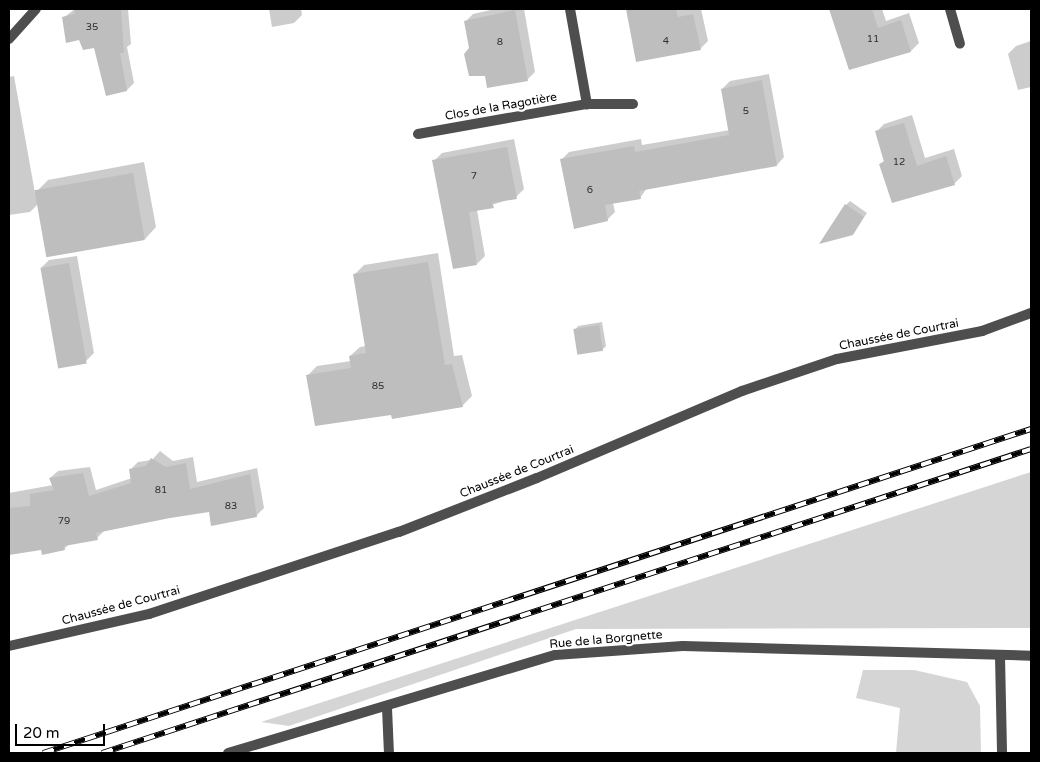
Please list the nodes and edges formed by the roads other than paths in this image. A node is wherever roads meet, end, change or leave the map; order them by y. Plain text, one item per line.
1 (36, 9) edge
2 (570, 9) edge
3 (950, 9) edge
4 (9, 39) edge
5 (960, 44) dead end
6 (587, 104) junction
7 (633, 104) dead end
8 (418, 134) dead end
9 (1031, 313) edge
10 (9, 646) edge
11 (1000, 656) junction
12 (1031, 656) edge
13 (387, 708) junction
14 (228, 753) edge
15 (389, 753) edge
16 (1002, 753) edge

1 - 4 street
2 - 6 street
3 - 5 street
6 - 7 street, Clos de la Ragotière
6 - 8 street, Clos de la Ragotière
9 - 10 street, Chaussée de Courtrai
11 - 12 street, Rue de la Borgnette
11 - 13 street, Rue de la Borgnette
11 - 16 street
13 - 14 street, Rue de la Borgnette
13 - 15 street

